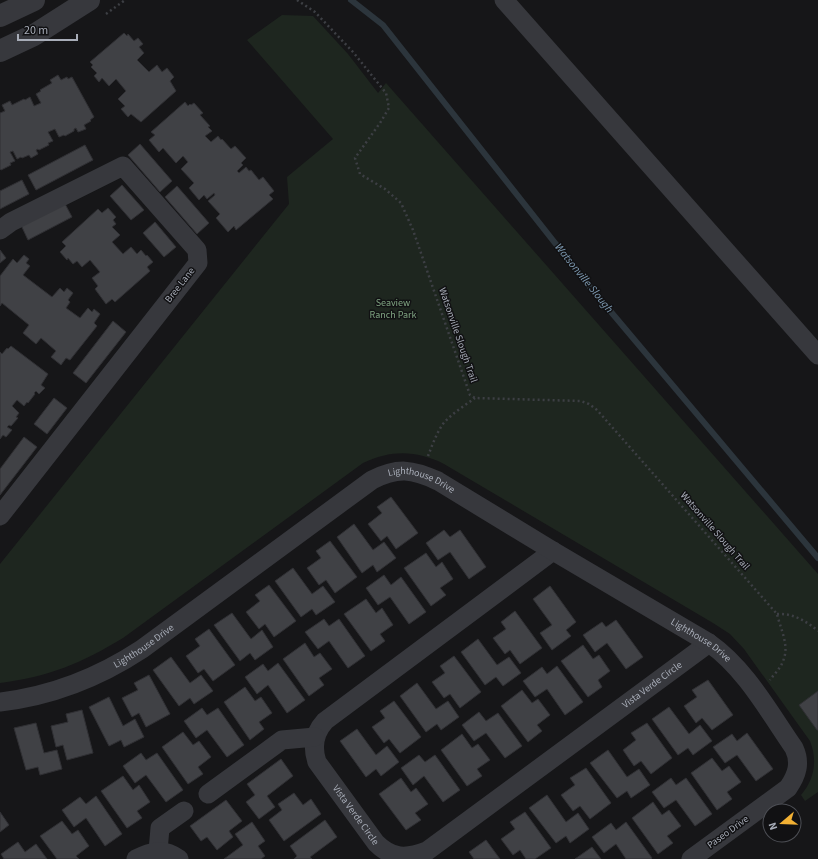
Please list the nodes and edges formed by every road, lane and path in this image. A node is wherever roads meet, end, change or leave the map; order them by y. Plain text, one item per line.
1 (34, 0) edge
2 (89, 0) edge
3 (297, 0) edge
4 (504, 0) edge
5 (0, 16) edge
6 (0, 51) edge
7 (0, 230) edge
8 (818, 355) edge
9 (475, 398) junction
10 (421, 474) junction
11 (0, 516) edge
12 (553, 551) junction
13 (777, 614) junction
14 (818, 630) edge
15 (709, 643) junction
16 (769, 682) dead end
17 (0, 702) edge
18 (315, 737) junction
19 (797, 771) joint
20 (208, 794) dead end
21 (184, 811) dead end
22 (158, 851) junction
23 (395, 858) edge
24 (136, 859) edge
25 (178, 859) edge
26 (691, 859) edge

1 - 5 street
2 - 6 street
3 - 9 path, Watsonville Slough Trail
4 - 8 street
7 - 11 street, Bree Lane
9 - 10 path
9 - 13 path, Watsonville Slough Trail
10 - 12 street, Lighthouse Drive
10 - 17 street, Lighthouse Drive
12 - 15 street, Lighthouse Drive
12 - 18 street
13 - 14 path
13 - 16 path, Watsonville Slough Trail
15 - 19 street, Lighthouse Drive
15 - 23 street, Vista Verde Circle
18 - 20 street
18 - 23 street, Vista Verde Circle
19 - 26 street, Paseo Drive
21 - 22 street
22 - 24 street
22 - 25 street

